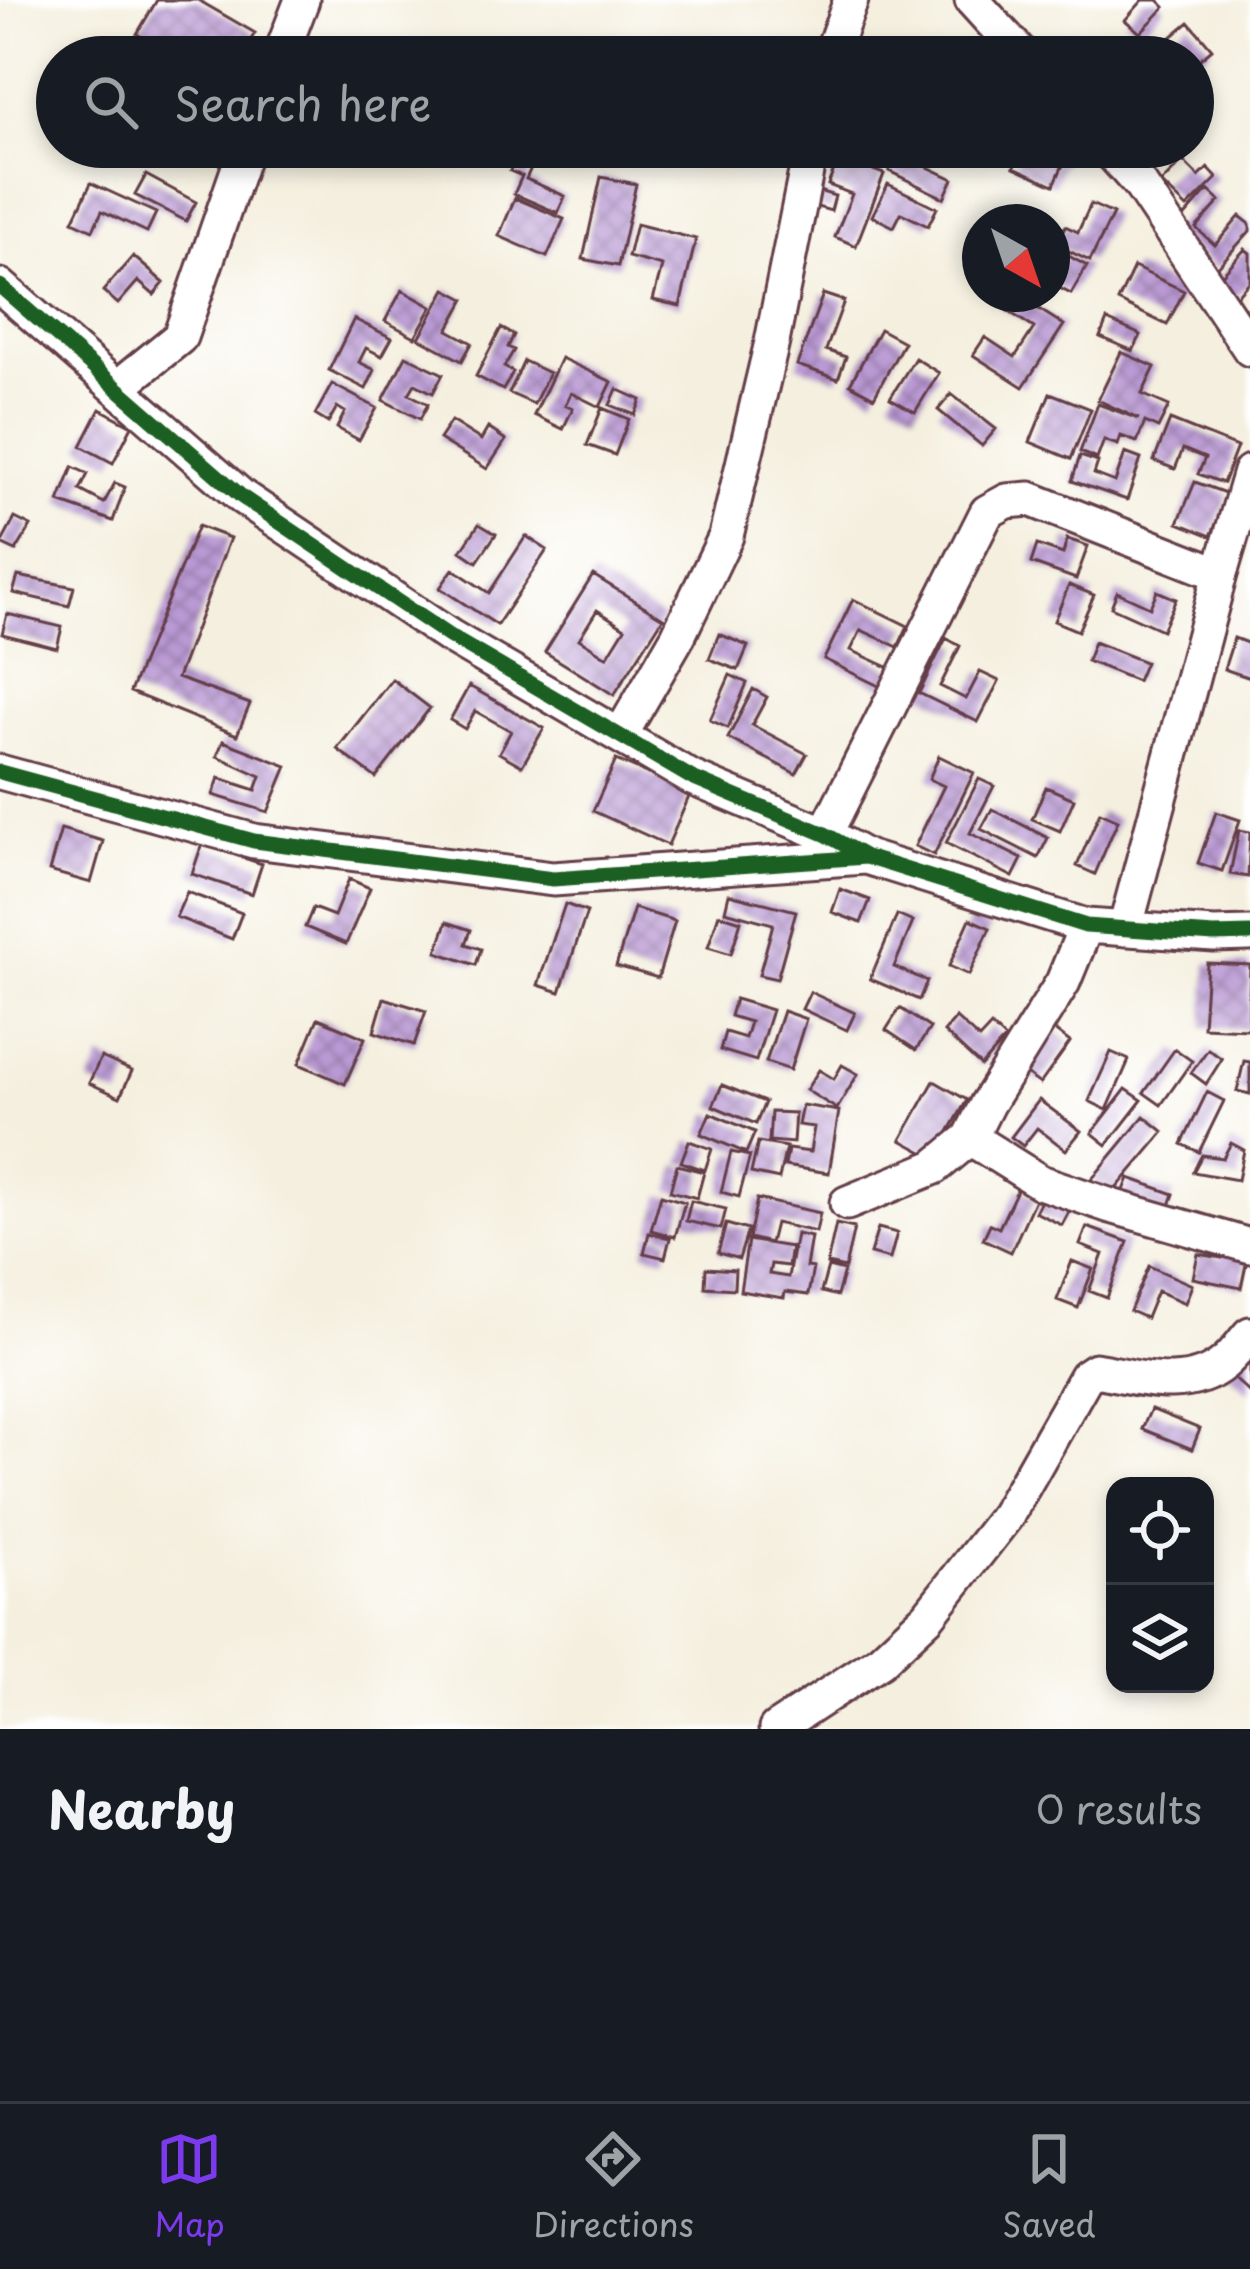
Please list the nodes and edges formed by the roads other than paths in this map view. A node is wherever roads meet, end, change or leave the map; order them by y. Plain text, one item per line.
1 (302, 0) edge
2 (851, 0) edge
3 (972, 0) edge
4 (288, 36) edge
5 (838, 36) edge
6 (1005, 36) edge
7 (239, 168) edge
8 (808, 168) edge
9 (1125, 168) edge
10 (0, 286) edge
11 (1250, 350) edge
12 (117, 388) junction
13 (1250, 472) edge
14 (1220, 574) junction
15 (620, 736) junction
16 (0, 772) edge
17 (825, 834) junction
18 (866, 857) junction
19 (1086, 926) junction
20 (1125, 929) junction
21 (1250, 934) edge
22 (970, 1138) junction
23 (847, 1203) dead end
24 (1250, 1246) edge
25 (1250, 1334) edge
26 (776, 1729) edge

1 - 4 street
2 - 5 street
3 - 6 street
7 - 12 street
8 - 15 street
9 - 11 street
10 - 12 street
12 - 15 street
13 - 14 street
14 - 17 street
14 - 20 street
15 - 17 street
16 - 18 street
17 - 18 street
18 - 19 street
19 - 20 street
19 - 22 street
20 - 21 street
22 - 23 street
22 - 24 street
25 - 26 street

